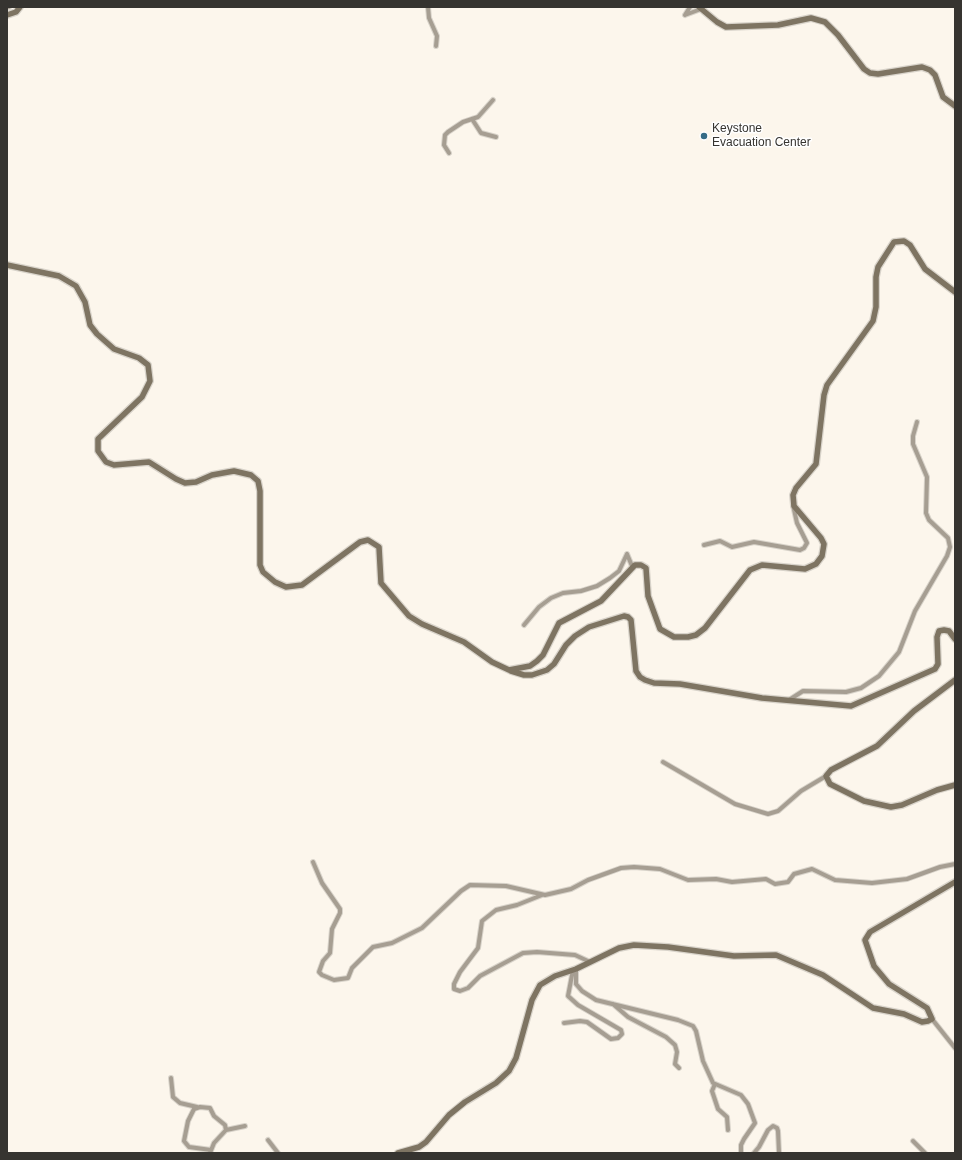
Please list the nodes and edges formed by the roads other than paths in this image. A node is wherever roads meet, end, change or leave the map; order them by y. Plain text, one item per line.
1 (20, 7) edge
2 (428, 7) edge
3 (690, 7) edge
4 (700, 8) edge
5 (7, 15) edge
6 (436, 46) dead end
7 (493, 100) dead end
8 (955, 106) edge
9 (472, 119) junction
10 (496, 137) dead end
11 (449, 154) dead end
12 (7, 265) edge
13 (955, 292) edge
14 (917, 422) dead end
15 (793, 503) junction
16 (704, 545) dead end
17 (632, 566) junction
18 (524, 625) dead end
19 (955, 639) edge
20 (509, 670) junction
21 (955, 680) edge
22 (789, 700) junction
23 (663, 762) dead end
24 (826, 776) junction
25 (955, 785) edge
26 (314, 862) dead end
27 (955, 864) edge
28 (955, 882) edge
29 (546, 895) junction
30 (590, 962) junction
31 (574, 970) junction
32 (613, 1004) junction
33 (932, 1019) junction
34 (564, 1023) dead end
35 (955, 1048) edge
36 (679, 1068) dead end
37 (171, 1078) dead end
38 (715, 1084) junction
39 (197, 1107) junction
40 (244, 1126) dead end
41 (226, 1130) junction
42 (728, 1130) dead end
43 (268, 1140) dead end
44 (913, 1141) dead end
45 (210, 1151) edge
46 (278, 1153) edge
47 (398, 1153) edge
48 (742, 1153) edge
49 (754, 1153) edge
50 (779, 1153) edge
51 (925, 1153) edge

1 - 5 street
2 - 6 street
3 - 4 street
4 - 8 street
7 - 9 street
9 - 10 street
9 - 11 street
12 - 20 street
13 - 15 street
14 - 22 street
15 - 16 street
15 - 17 street
17 - 18 street
17 - 20 street
19 - 22 street
20 - 22 street
21 - 24 street
23 - 24 street
24 - 25 street
26 - 29 street
27 - 29 street
28 - 33 street
29 - 30 street
30 - 31 street
30 - 33 street
31 - 32 street
31 - 34 street
31 - 47 street
32 - 36 street
32 - 38 street
33 - 35 street
37 - 39 street
38 - 42 street
38 - 48 street
39 - 41 street
39 - 45 street
40 - 41 street
41 - 45 street
43 - 46 street
44 - 51 street
49 - 50 street

